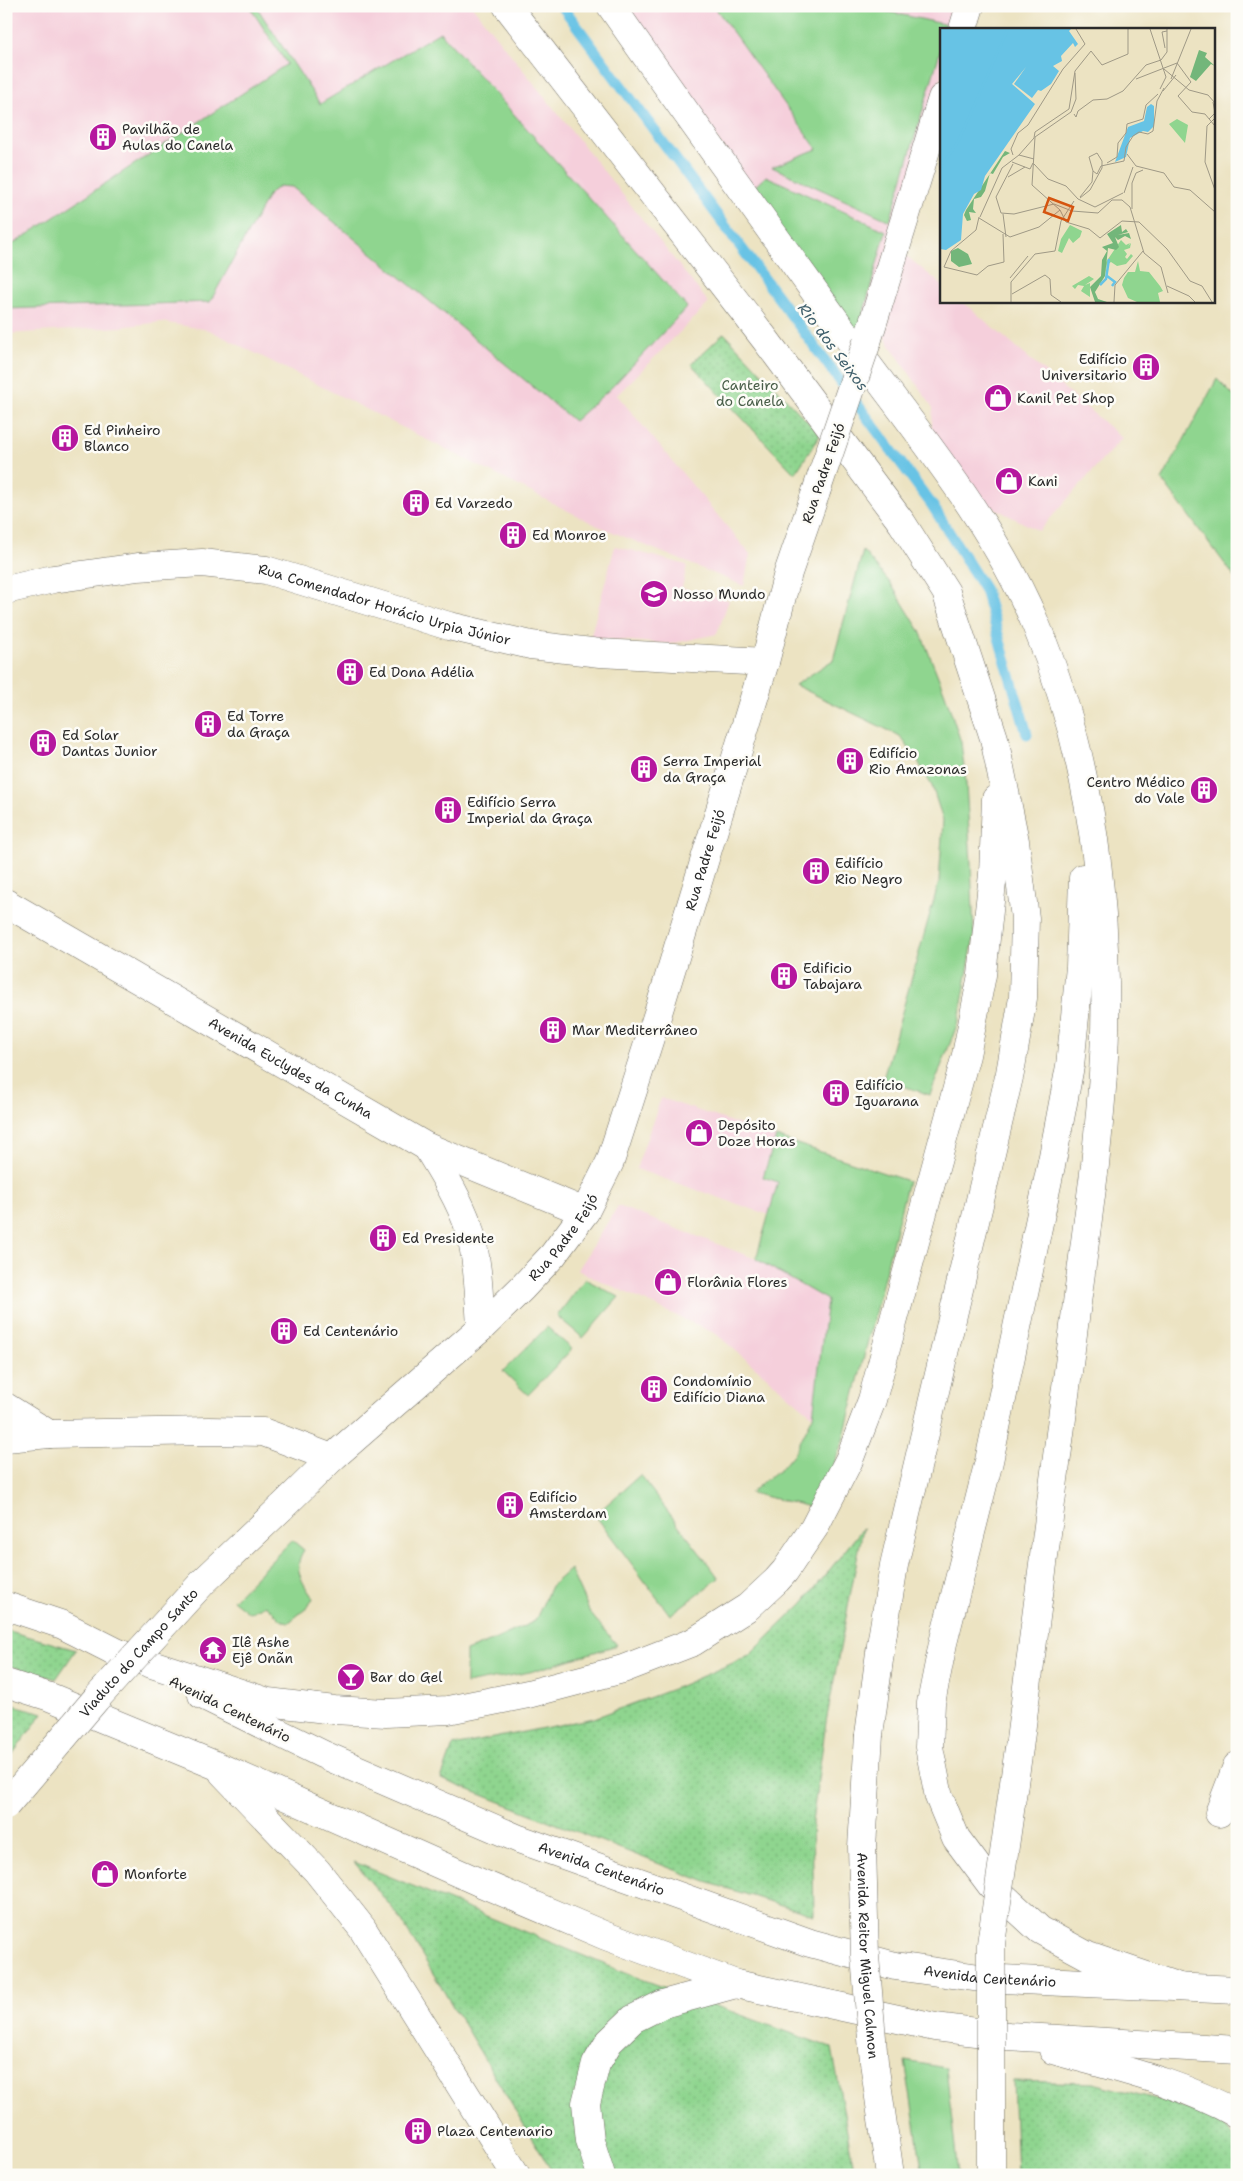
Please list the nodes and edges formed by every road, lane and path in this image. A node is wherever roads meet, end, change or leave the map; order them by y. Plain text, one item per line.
1 (507, 6) edge
2 (611, 6) edge
3 (970, 6) edge
4 (963, 28) edge
5 (940, 105) edge
6 (6, 590) edge
7 (765, 662) junction
8 (998, 755) junction
9 (1086, 791) junction
10 (6, 903) edge
11 (427, 1147) junction
12 (584, 1212) junction
13 (481, 1328) junction
14 (6, 1407) edge
15 (49, 1434) junction
16 (6, 1438) edge
17 (332, 1458) junction
18 (281, 1508) joint
19 (6, 1606) edge
20 (115, 1652) junction
21 (6, 1683) edge
22 (215, 1765) junction
23 (1237, 1766) edge
24 (6, 1805) edge
25 (1219, 1813) dead end
26 (736, 1984) junction
27 (1179, 1987) junction
28 (1237, 1990) edge
29 (1008, 2036) junction
30 (1237, 2050) edge
31 (1237, 2114) edge
32 (516, 2175) edge
33 (602, 2175) edge
34 (890, 2175) edge
35 (991, 2175) edge

1 - 8 main road
2 - 9 main road
3 - 4 main road
5 - 7 main road, Rua Padre Feijó, bridge
6 - 7 main road, Rua Comendador Horácio Urpia Júnior
7 - 12 main road, Rua Padre Feijó
8 - 20 main road
8 - 34 main road, Avenida Reitor Miguel Calmon, bridge
9 - 27 main road
9 - 35 main road, bridge
10 - 11 main road, Avenida Euclydes da Cunha
11 - 12 main road, Avenida Euclydes da Cunha
11 - 13 main road
12 - 13 main road, Rua Padre Feijó
13 - 17 main road, Rua Padre Feijó
14 - 15 main road
15 - 16 main road
15 - 17 main road
17 - 18 main road, Rua Padre Feijó
18 - 24 main road, Viaduto do Campo Santo, bridge
19 - 20 main road, Avenida Centenário
20 - 27 main road, Avenida Centenário
21 - 22 main road
22 - 26 main road
22 - 32 main road
23 - 25 main road
26 - 29 main road
26 - 33 main road
27 - 28 main road, Avenida Centenário
29 - 30 main road
29 - 31 main road

